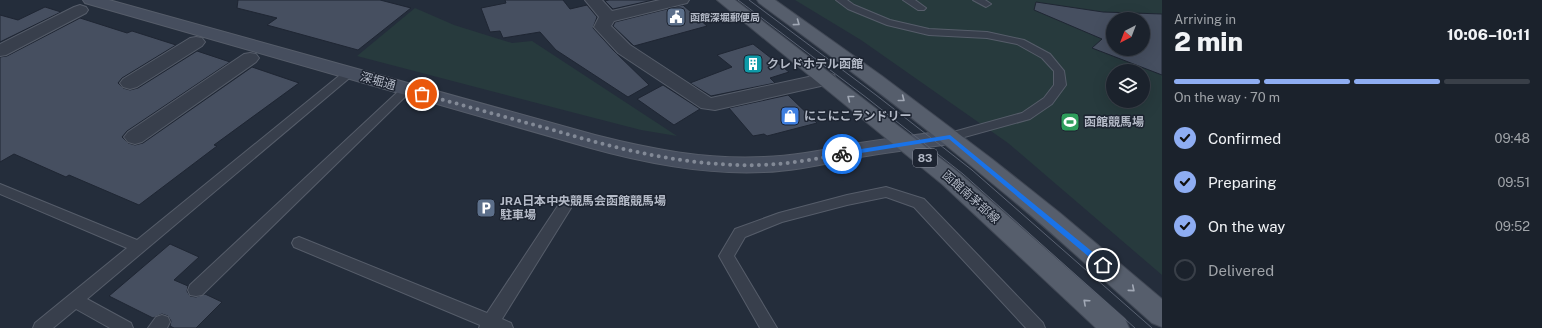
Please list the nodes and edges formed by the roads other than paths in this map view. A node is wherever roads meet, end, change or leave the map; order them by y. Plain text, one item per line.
1 (593, 0) edge
2 (681, 0) edge
3 (725, 0) edge
4 (765, 0) edge
5 (841, 0) edge
6 (908, 0) edge
7 (86, 5) edge
8 (920, 8) dead end
9 (608, 17) junction
10 (196, 42) dead end
11 (0, 51) edge
12 (250, 58) dead end
13 (349, 73) junction
14 (827, 79) junction
15 (130, 83) dead end
16 (407, 89) junction
17 (135, 137) dead end
18 (950, 137) junction
19 (907, 143) junction
20 (0, 189) edge
21 (564, 208) dead end
22 (299, 243) dead end
23 (139, 247) junction
24 (196, 290) dead end
25 (75, 300) junction
26 (1162, 315) edge
27 (495, 326) edge
28 (41, 328) edge
29 (125, 328) edge
30 (769, 328) edge
31 (1037, 328) edge
32 (1115, 328) edge

1 - 9 street
2 - 9 street
3 - 14 main road, 函館南茅部線 / 83
4 -> 18 main road, 83
5 - 18 lane
6 - 8 lane
7 - 11 street
7 - 13 street, 深堀通
9 - 14 street
10 - 15 street
12 - 17 street
13 - 16 street, 深堀通
13 - 23 lane
19 -> 14 main road, 函館南茅部線 / 83
16 - 19 street, 深堀通
16 - 24 lane
18 - 19 street, 深堀通
18 -> 26 main road, 83
32 -> 19 main road, 函館南茅部線 / 83
20 - 23 lane
21 - 27 lane
22 - 27 lane
23 - 25 lane
25 - 28 lane
25 - 29 lane
30 - 31 lane

